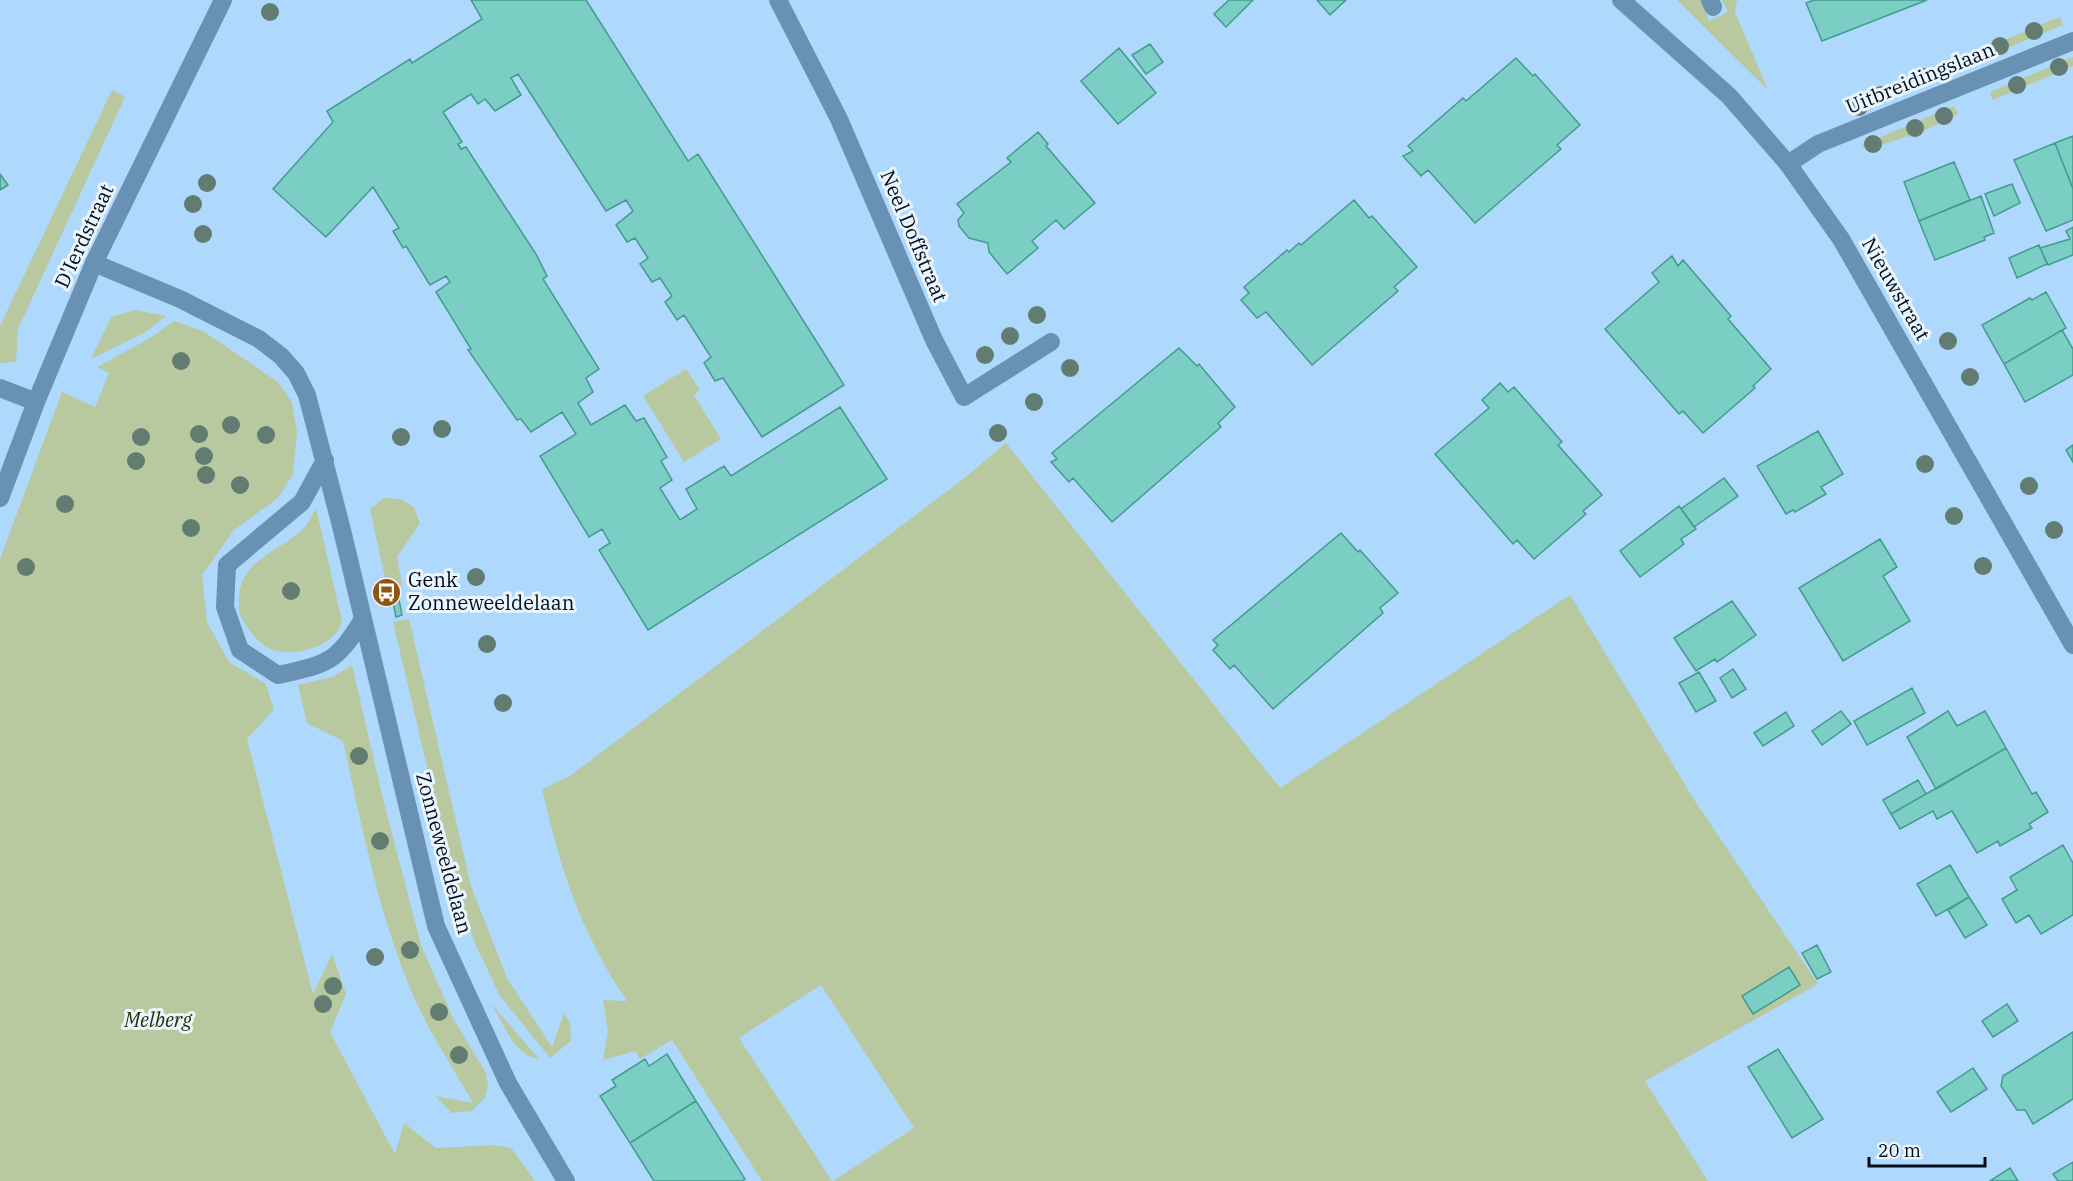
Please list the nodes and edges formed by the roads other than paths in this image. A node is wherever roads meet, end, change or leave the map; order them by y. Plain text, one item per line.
1 (223, 0) edge
2 (778, 0) edge
3 (1621, 0) edge
4 (2073, 41) edge
5 (1788, 164) junction
6 (94, 262) junction
7 (1051, 342) dead end
8 (0, 388) edge
9 (36, 402) junction
10 (324, 460) junction
11 (0, 498) edge
12 (363, 619) junction
13 (2073, 645) edge
14 (566, 1181) edge

1 - 6 street, D'Ierdstraat
2 - 7 street, Neel Doffstraat
3 - 5 street, Nieuwstraat
4 - 5 street, Uitbreidingslaan
5 - 13 street, Nieuwstraat
6 - 9 street, D'Ierdstraat
6 - 10 street, Zonneweeldelaan
8 - 9 street
9 - 11 street, D'Ierdstraat
10 - 12 street, Zonneweeldelaan
10 - 12 street
12 - 14 street, Zonneweeldelaan

